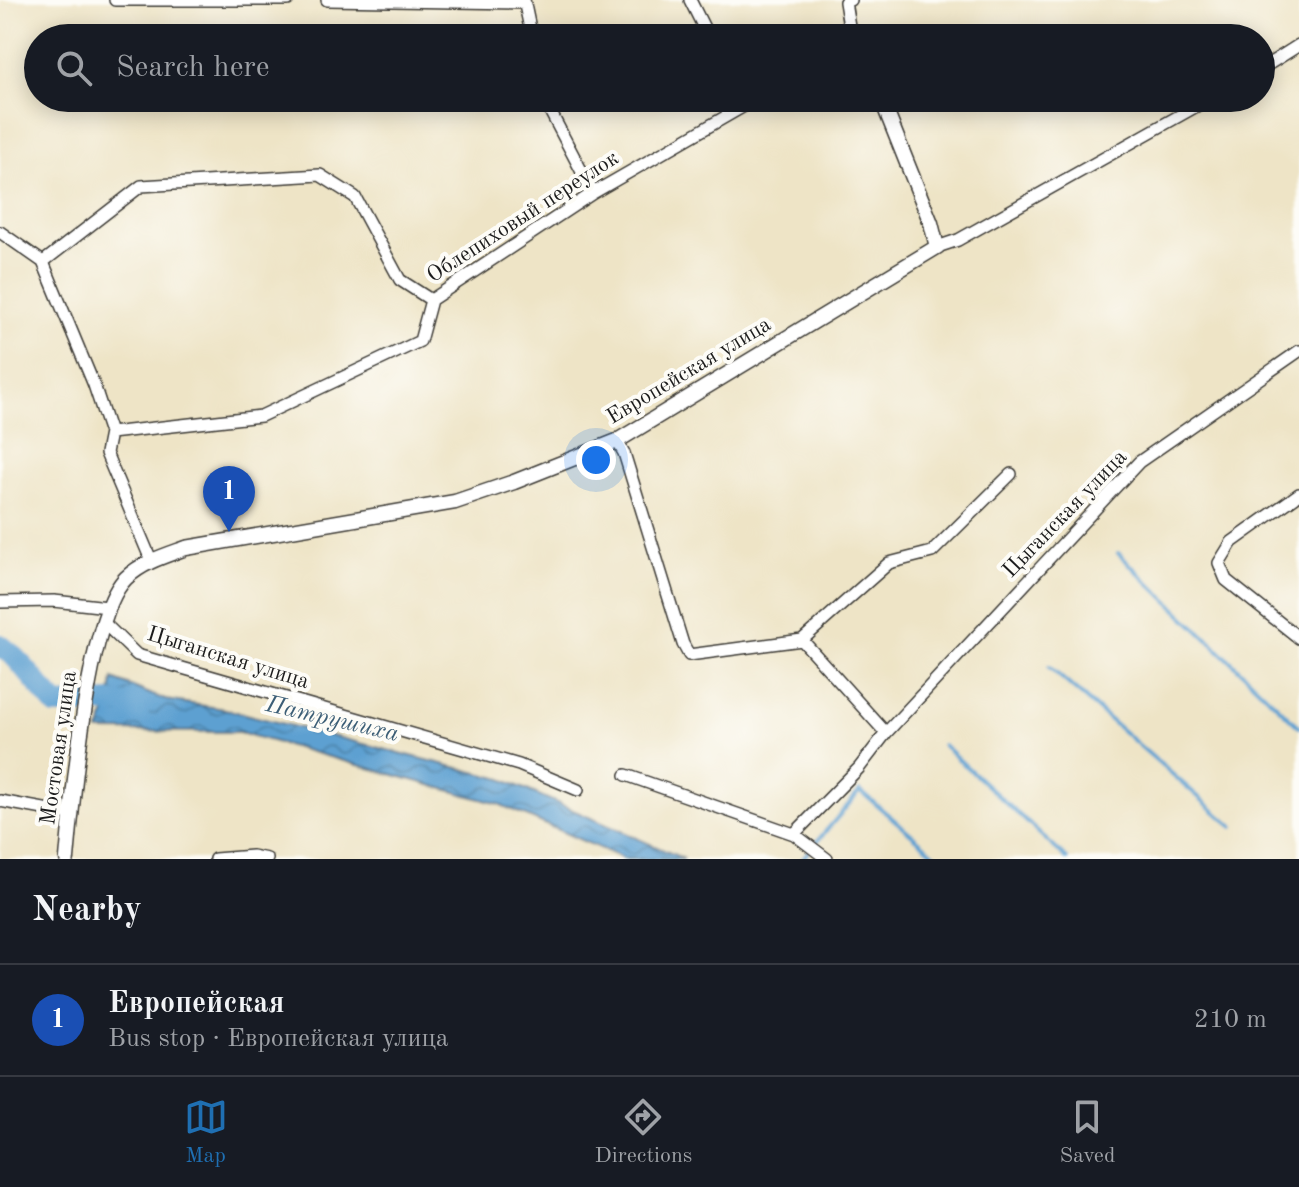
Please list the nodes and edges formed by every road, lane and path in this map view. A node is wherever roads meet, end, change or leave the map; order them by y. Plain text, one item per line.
1 (115, 0) edge
2 (288, 0) edge
3 (327, 0) edge
4 (690, 0) edge
5 (850, 0) edge
6 (524, 2) edge
7 (529, 24) edge
8 (702, 24) edge
9 (849, 24) edge
10 (1299, 45) edge
11 (1275, 60) edge
12 (551, 112) edge
13 (724, 112) edge
14 (887, 112) edge
15 (1186, 112) edge
16 (593, 193) junction
17 (0, 232) edge
18 (937, 247) junction
19 (43, 262) junction
20 (431, 300) junction
21 (1299, 351) edge
22 (110, 433) junction
23 (617, 441) junction
24 (1011, 474) dead end
25 (1299, 494) edge
26 (151, 560) junction
27 (0, 602) edge
28 (108, 607) junction
29 (103, 622) junction
30 (1299, 638) edge
31 (802, 640) junction
32 (96, 644) joint
33 (886, 733) junction
34 (626, 775) dead end
35 (578, 790) dead end
36 (0, 801) edge
37 (71, 814) junction
38 (794, 834) junction
39 (67, 859) edge
40 (215, 859) edge
41 (267, 859) edge
42 (827, 859) edge

1 - 2 street
3 - 6 street
4 - 8 street
5 - 9 street
6 - 7 street
10 - 11 street
12 - 16 street
13 - 16 street, Облепиховый переулок
14 - 18 street
15 - 18 street, Европейская улица
16 - 20 street, Облепиховый переулок
17 - 19 street
18 - 23 street, Европейская улица
19 - 20 street, Облепиховый переулок
19 - 22 street
20 - 22 street
21 - 33 street, Цыганская улица
22 - 26 street
23 - 26 street, Европейская улица
23 - 31 street
24 - 31 street
25 - 30 street
26 - 28 street, Европейская улица
27 - 28 street
28 - 29 street, Европейская улица
29 - 32 street, Европейская улица
29 - 35 street, Цыганская улица
31 - 33 street
32 - 37 street, Мостовая улица
33 - 38 street, Цыганская улица
34 - 38 street
36 - 37 street
37 - 39 street, Мостовая улица
38 - 42 street
40 - 41 street

